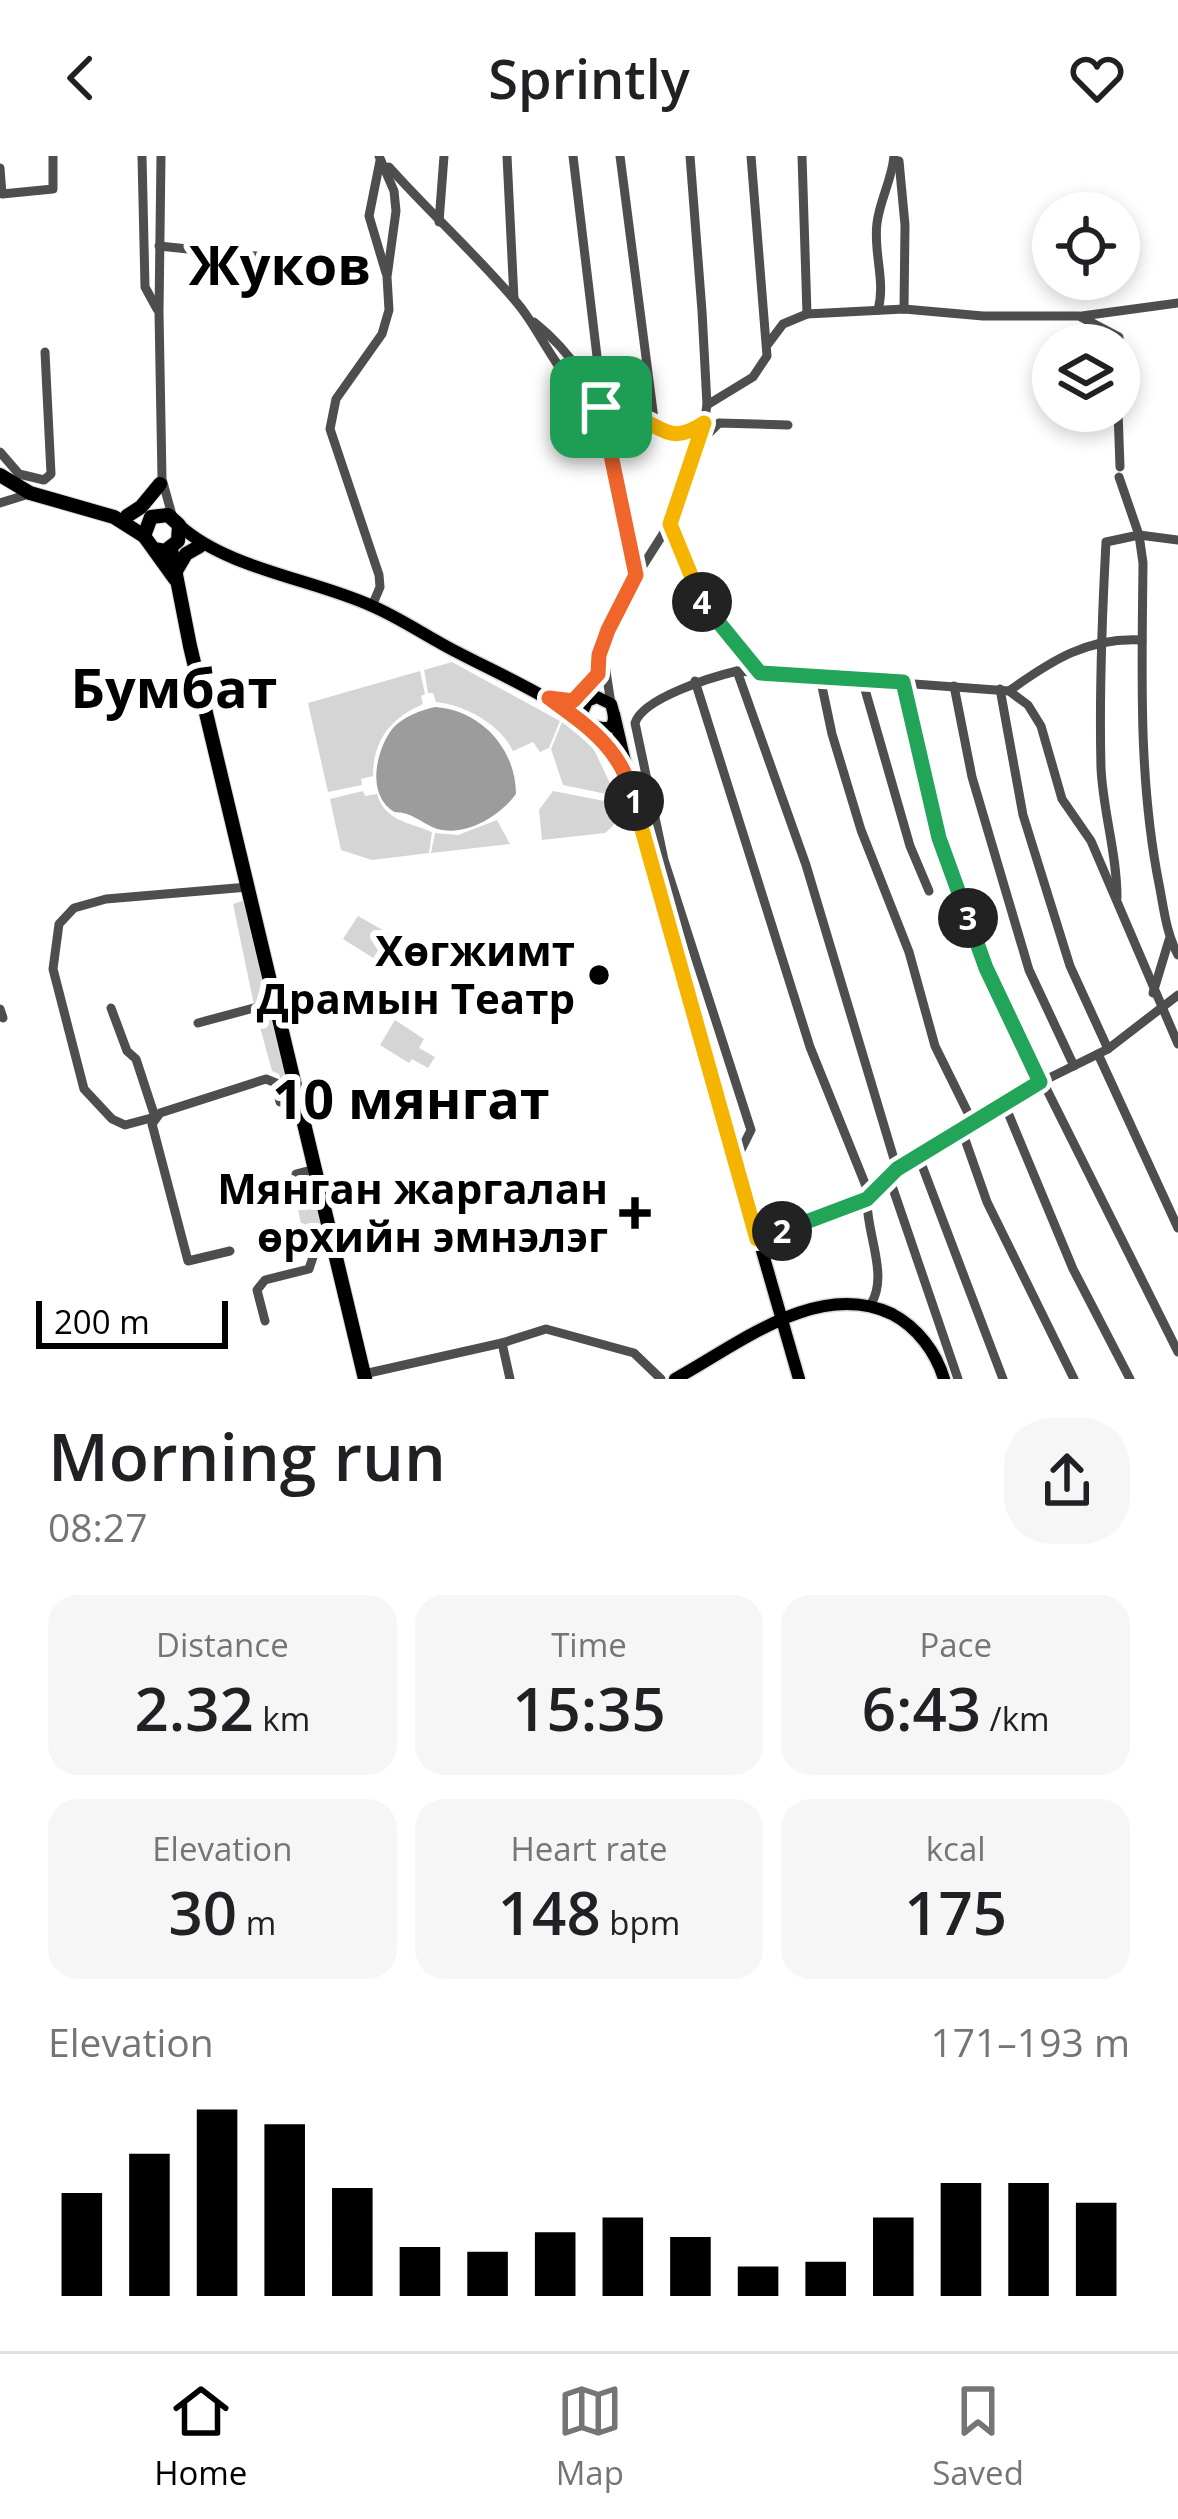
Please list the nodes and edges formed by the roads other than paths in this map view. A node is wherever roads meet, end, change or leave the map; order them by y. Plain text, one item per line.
1 (53, 156) edge
2 (142, 156) edge
3 (161, 156) edge
4 (444, 156) edge
5 (507, 156) edge
6 (573, 156) edge
7 (620, 156) edge
8 (690, 156) edge
9 (751, 156) edge
10 (802, 156) edge
11 (896, 156) edge
12 (379, 157) edge
13 (0, 168) edge
14 (439, 223) junction
15 (159, 247) junction
16 (323, 263) dead end
17 (387, 277) junction
18 (514, 299) junction
19 (1178, 303) edge
20 (904, 309) junction
21 (878, 310) junction
22 (159, 312) junction
23 (807, 314) junction
24 (1079, 316) junction
25 (1094, 324) edge
26 (768, 344) junction
27 (45, 352) dead end
28 (648, 394) junction
29 (601, 404) junction
30 (707, 405) junction
31 (627, 412) junction
32 (704, 423) junction
33 (788, 425) dead end
34 (655, 427) junction
35 (607, 430) junction
36 (1118, 432) edge
37 (0, 452) edge
38 (695, 458) junction
39 (0, 475) edge
40 (161, 482) junction
41 (30, 494) junction
42 (0, 503) edge
43 (120, 516) junction
44 (176, 521) junction
45 (670, 524) junction
46 (1139, 535) junction
47 (157, 536) junction
48 (1178, 540) edge
49 (203, 546) junction
50 (636, 575) junction
51 (177, 577) junction
52 (372, 606) junction
53 (604, 640) junction
54 (1101, 640) junction
55 (1142, 640) junction
56 (737, 671) junction
57 (760, 673) junction
58 (598, 674) joint
59 (820, 676) junction
60 (862, 679) junction
61 (695, 682) junction
62 (903, 682) junction
63 (954, 686) junction
64 (1005, 690) junction
65 (549, 698) junction
66 (584, 700) junction
67 (613, 709) junction
68 (588, 725) junction
69 (629, 776) junction
70 (650, 796) junction
71 (634, 802) junction
72 (248, 887) junction
73 (928, 891) dead end
74 (1117, 903) junction
75 (1170, 939) junction
76 (1178, 955) edge
77 (1154, 993) junction
78 (1178, 995) edge
79 (276, 1002) junction
80 (111, 1008) dead end
81 (1161, 1012) junction
82 (198, 1023) dead end
83 (1174, 1029) edge
84 (1178, 1044) edge
85 (1103, 1052) junction
86 (1074, 1066) junction
87 (1040, 1082) junction
88 (299, 1098) junction
89 (1004, 1102) junction
90 (155, 1117) junction
91 (972, 1121) junction
92 (961, 1128) junction
93 (919, 1155) junction
94 (734, 1162) junction
95 (315, 1169) junction
96 (893, 1173) junction
97 (296, 1174) dead end
98 (866, 1199) junction
99 (1178, 1228) edge
100 (332, 1235) junction
101 (757, 1239) junction
102 (279, 1240) dead end
103 (312, 1244) junction
104 (230, 1251) dead end
105 (828, 1304) junction
106 (869, 1307) junction
107 (265, 1321) dead end
108 (781, 1322) junction
109 (833, 1322) dead end
110 (356, 1341) junction
111 (502, 1343) junction
112 (340, 1345) dead end
113 (1178, 1352) edge
114 (412, 1364) junction
115 (364, 1376) edge
116 (1072, 1378) edge
117 (416, 1379) edge
118 (510, 1379) edge
119 (661, 1379) edge
120 (675, 1379) edge
121 (799, 1379) edge
122 (944, 1379) edge
123 (958, 1379) edge
124 (1004, 1379) edge
125 (1130, 1379) edge

1 - 13 street
2 - 22 street
3 - 15 street
4 - 14 street
5 - 18 street
6 - 29 street
7 - 28 street
8 - 30 street
9 - 26 street
10 - 23 street
11 - 20 street
11 - 21 street
12 - 14 street
12 - 17 street
12 - 17 street
14 - 18 street
15 - 16 street
15 - 22 street
17 - 52 street
18 - 29 street
19 - 24 street
20 - 21 street
20 - 24 street
21 - 23 street
22 - 40 street
23 - 26 street
24 - 25 street
26 - 30 street
27 - 37 street
28 - 31 street
28 - 34 street
29 - 31 street
29 - 35 street
30 - 32 street
31 - 34 street
31 - 35 street
32 - 34 street
32 - 38 street
33 - 38 street
35 - 50 street
36 - 46 street
38 - 45 street
39 - 41 highway
40 - 43 highway
40 - 44 street
40 - 47 street
41 - 42 street
41 - 43 highway
43 - 47 highway
44 - 47 highway
44 - 47 highway
44 - 49 main road
45 - 50 street
45 - 57 street
46 - 48 street
46 - 54 street
46 - 55 street
47 - 49 main road
47 - 51 highway
49 - 51 highway
49 - 52 main road
50 - 53 street
51 - 72 highway
52 - 65 main road
53 - 58 street
53 - 67 street
54 - 55 street
54 - 64 street
54 - 74 street
55 - 75 street
56 - 57 street
56 - 61 street
56 - 96 street
57 - 59 street
58 - 66 main road
59 - 60 street
59 - 91 street
60 - 62 street
60 - 73 street
61 - 70 street
61 - 98 street
62 - 63 street
62 - 87 street
63 - 64 street
63 - 86 street
64 - 74 street
64 - 85 street
65 - 66 main road
65 - 68 main road
66 - 67 main road
66 - 68 main road
67 - 68 main road
67 - 69 main road
68 - 69 main road
69 - 71 main road
70 - 71 street
70 - 94 street
71 - 94 main road
72 - 79 highway
72 - 90 street
74 - 77 street
75 - 76 street
75 - 77 street
77 - 81 street
78 - 81 street
79 - 82 street
79 - 88 highway
80 - 90 street
81 - 83 street
81 - 85 street
83 - 84 street
85 - 86 street
85 - 99 street
86 - 87 street
87 - 89 street
87 - 113 street
88 - 90 street
88 - 95 highway
89 - 91 street
89 - 125 street
90 - 104 street
91 - 92 street
92 - 93 street
92 - 116 street
93 - 96 street
93 - 124 street
94 - 101 main road
95 - 97 street
95 - 100 highway
96 - 98 street
96 - 123 street
98 - 101 street
98 - 106 street
100 - 103 street
100 - 110 highway
101 - 108 main road
102 - 103 street
103 - 107 street
105 - 106 main road
105 - 108 main road
105 - 109 street
106 - 122 main road
108 - 120 main road
108 - 121 main road
110 - 112 street
110 - 115 highway
111 - 114 street
111 - 118 street
111 - 119 street
114 - 115 street
114 - 117 street

